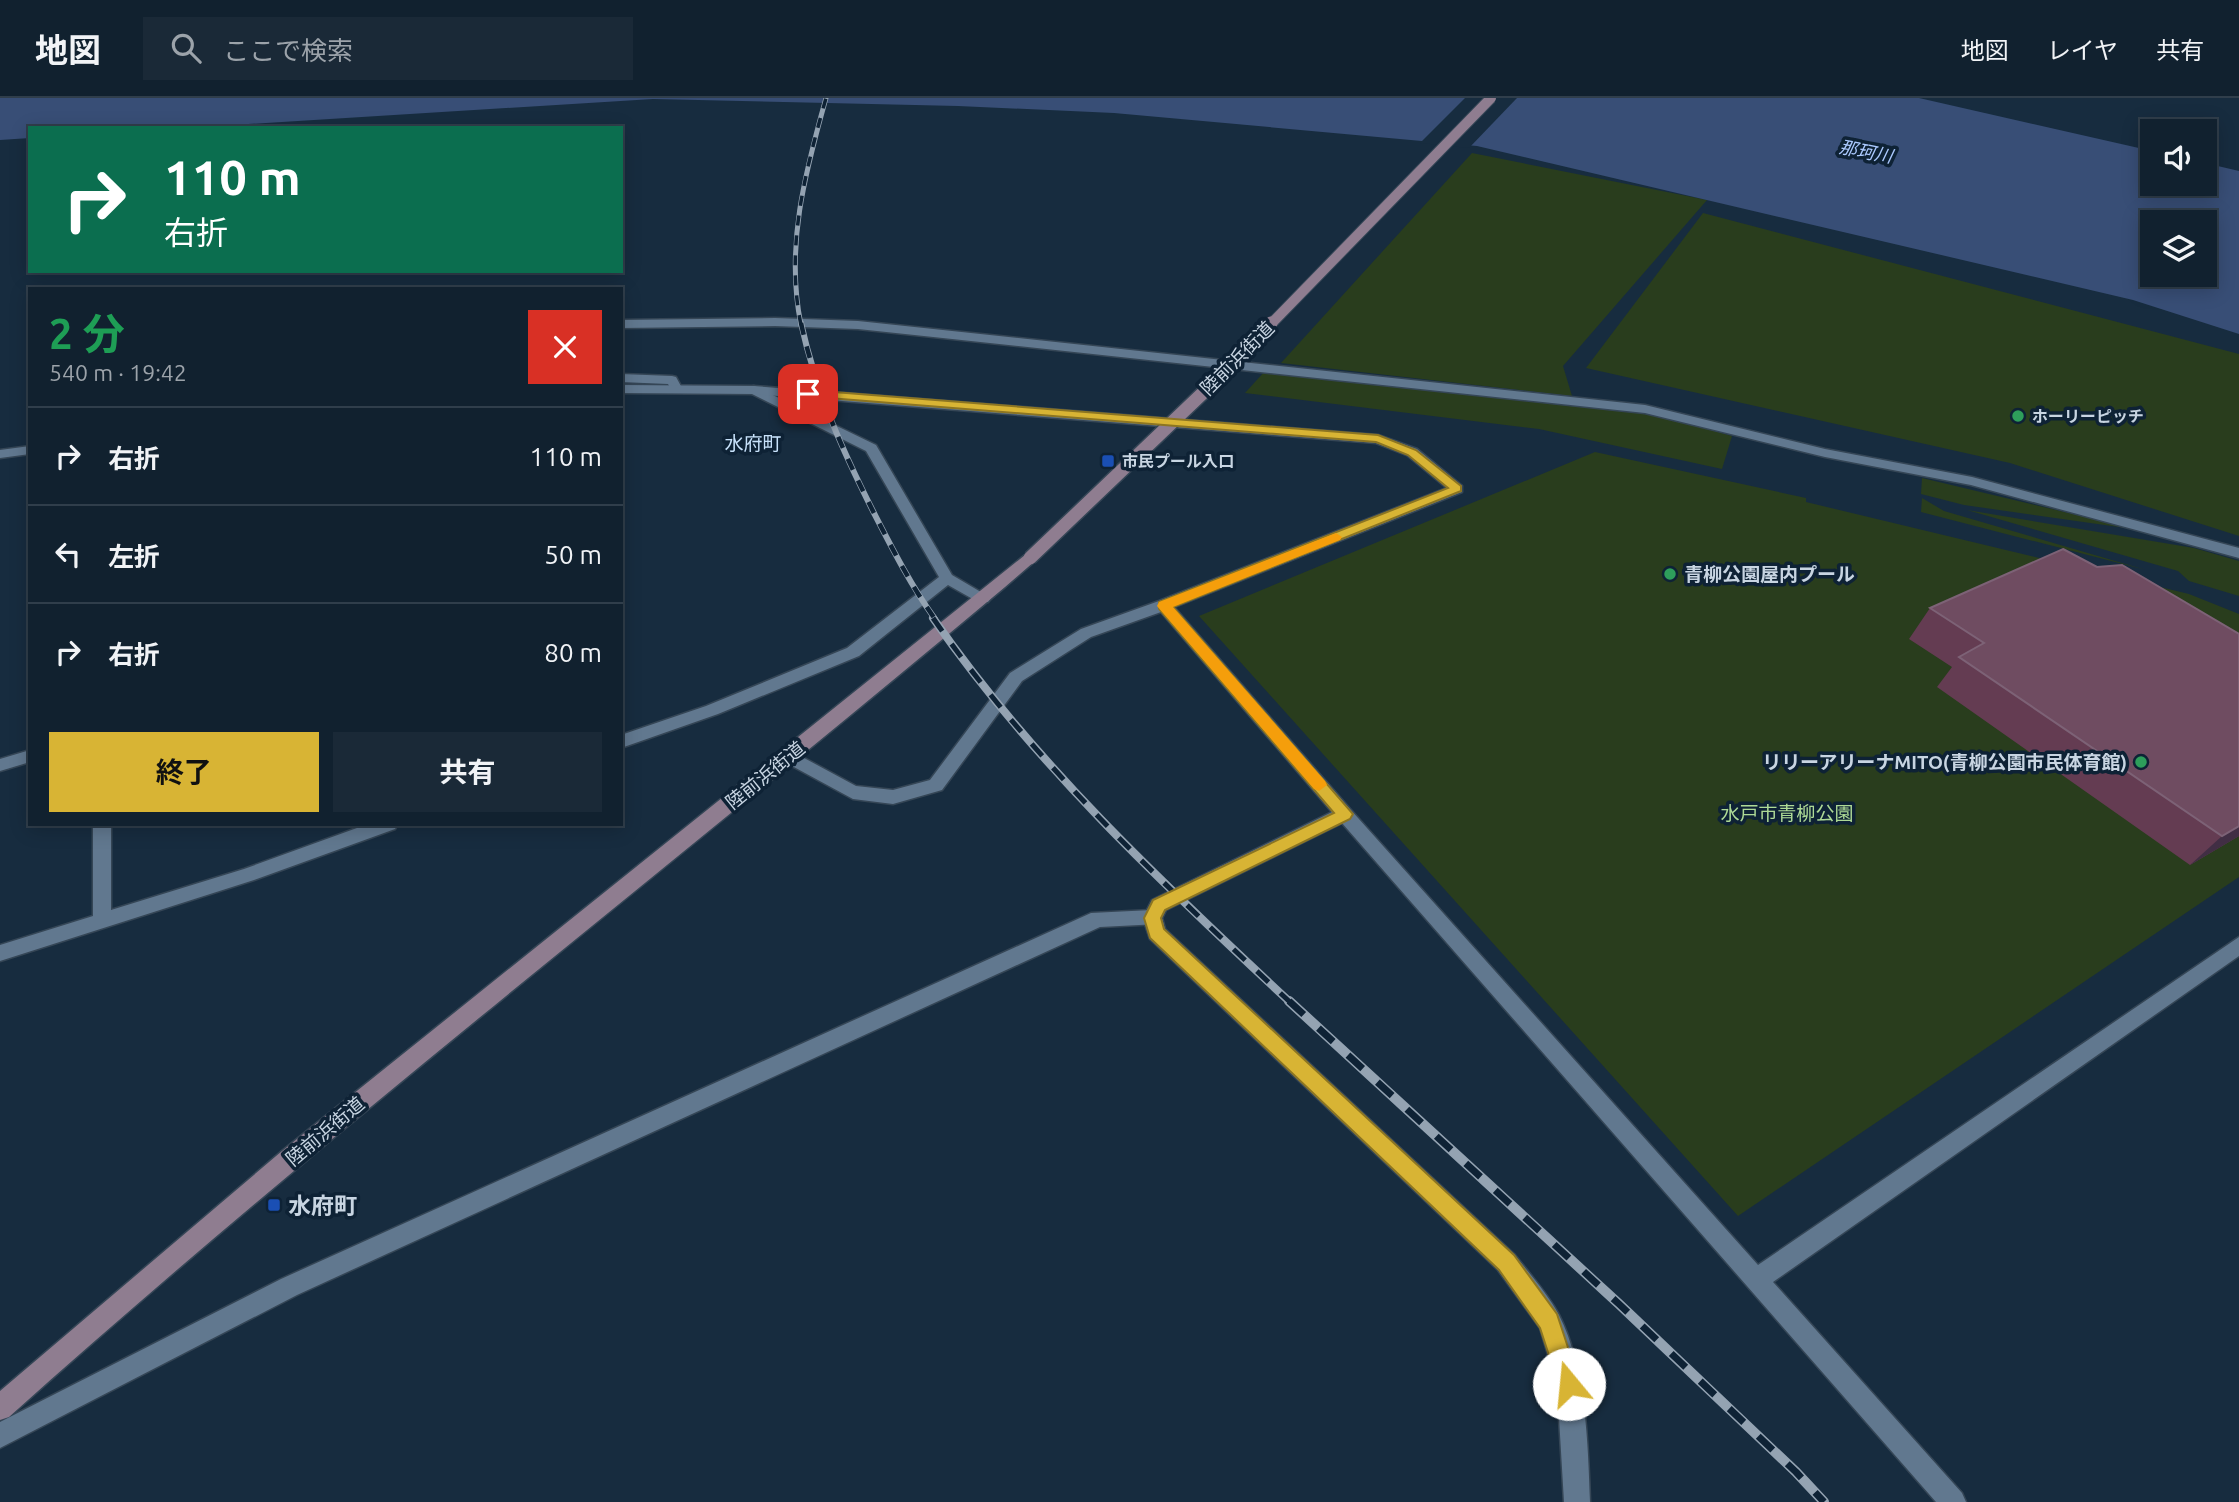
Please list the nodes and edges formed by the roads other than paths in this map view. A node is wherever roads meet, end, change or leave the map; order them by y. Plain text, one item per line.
1 (1491, 98) edge
2 (623, 324) edge
3 (623, 378) edge
4 (676, 388) junction
5 (623, 389) edge
6 (754, 390) junction
7 (28, 450) edge
8 (0, 454) edge
9 (2239, 553) edge
10 (947, 578) junction
11 (983, 598) junction
12 (1164, 606) junction
13 (623, 741) edge
14 (787, 756) junction
15 (28, 757) edge
16 (0, 765) edge
17 (1345, 814) junction
18 (102, 826) edge
19 (383, 826) edge
20 (1152, 918) junction
21 (102, 920) junction
22 (2239, 945) edge
23 (0, 953) edge
24 (1756, 1280) junction
25 (0, 1408) edge
26 (0, 1434) edge
27 (1577, 1502) edge
28 (1953, 1502) edge

1 - 11 main road, 陸前浜街道, bridge
2 - 9 street
3 - 4 street
4 - 5 street
4 - 6 street
6 - 10 street
6 - 12 street
7 - 8 street
10 - 11 street
10 - 13 street
11 - 14 main road, 陸前浜街道
12 - 14 street
12 - 17 street
14 - 25 main road, 陸前浜街道
15 - 16 street
17 - 20 street
17 - 24 street
18 - 21 street
19 - 21 street
20 - 26 street
20 - 27 street
21 - 23 street
22 - 24 street
24 - 28 street

